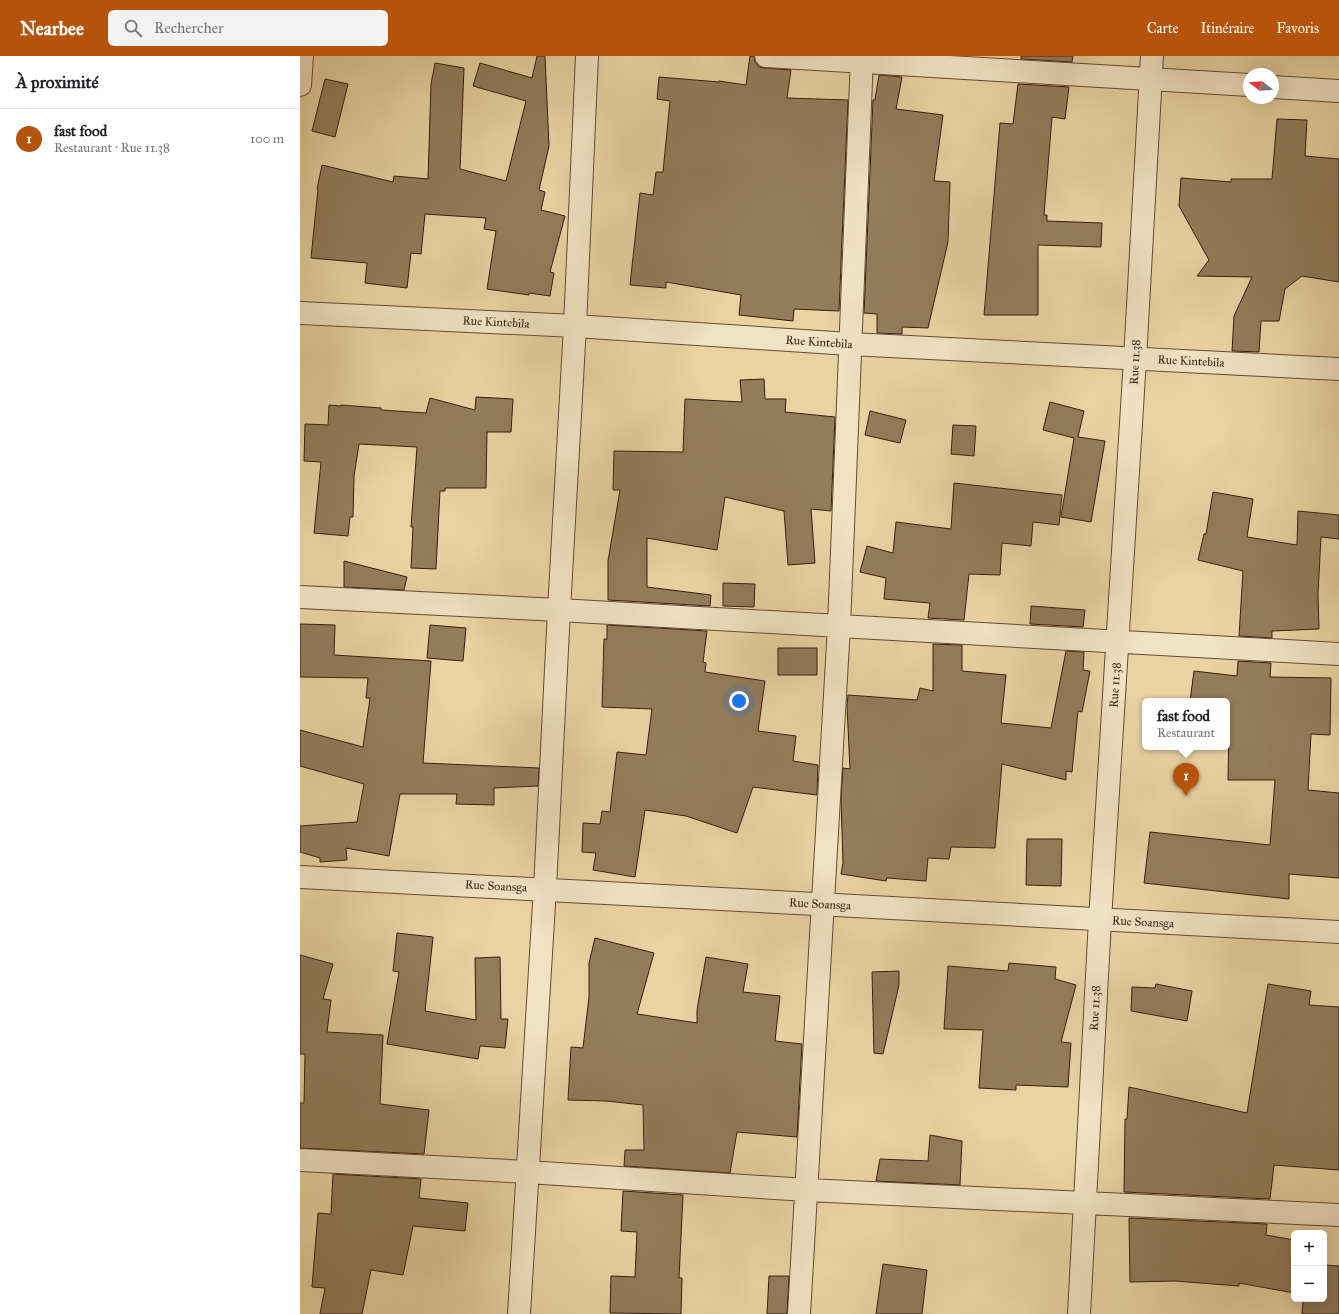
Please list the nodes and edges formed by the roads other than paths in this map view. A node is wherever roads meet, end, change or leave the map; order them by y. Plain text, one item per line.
1 (302, 56) edge
2 (587, 56) edge
3 (766, 56) edge
4 (1152, 56) edge
5 (862, 59) edge
6 (1150, 79) junction
7 (300, 85) edge
8 (1243, 85) edge
9 (1279, 87) edge
10 (1339, 91) edge
11 (300, 313) edge
12 (575, 326) junction
13 (850, 344) junction
14 (1136, 359) junction
15 (1339, 369) edge
16 (300, 597) edge
17 (559, 610) junction
18 (839, 626) junction
19 (1118, 641) junction
20 (1339, 654) edge
21 (300, 877) edge
22 (545, 888) junction
23 (824, 904) junction
24 (1100, 920) junction
25 (1339, 932) edge
26 (300, 1160) edge
27 (527, 1172) junction
28 (807, 1190) junction
29 (1085, 1203) junction
30 (1339, 1215) edge
31 (519, 1314) edge
32 (799, 1314) edge
33 (1079, 1314) edge

1 - 7 street
2 - 12 street
3 - 5 street
4 - 6 street, Rue 11.38
5 - 6 street
5 - 13 street
6 - 8 street
6 - 14 street, Rue 11.38
9 - 10 street
11 - 12 street, Rue Kintebila
12 - 13 street, Rue Kintebila
12 - 17 street
13 - 14 street, Rue Kintebila
13 - 18 street
14 - 15 street, Rue Kintebila
14 - 19 street, Rue 11.38
16 - 17 street
17 - 18 street
17 - 22 street
18 - 19 street
18 - 23 street
19 - 20 street
19 - 24 street, Rue 11.38
21 - 22 street, Rue Soansga
22 - 23 street, Rue Soansga
22 - 27 street
23 - 24 street, Rue Soansga
23 - 28 street
24 - 25 street, Rue Soansga
24 - 29 street, Rue 11.38
26 - 27 street
27 - 28 street
27 - 31 street
28 - 29 street
28 - 32 street
29 - 30 street
29 - 33 street, Rue 11.38

